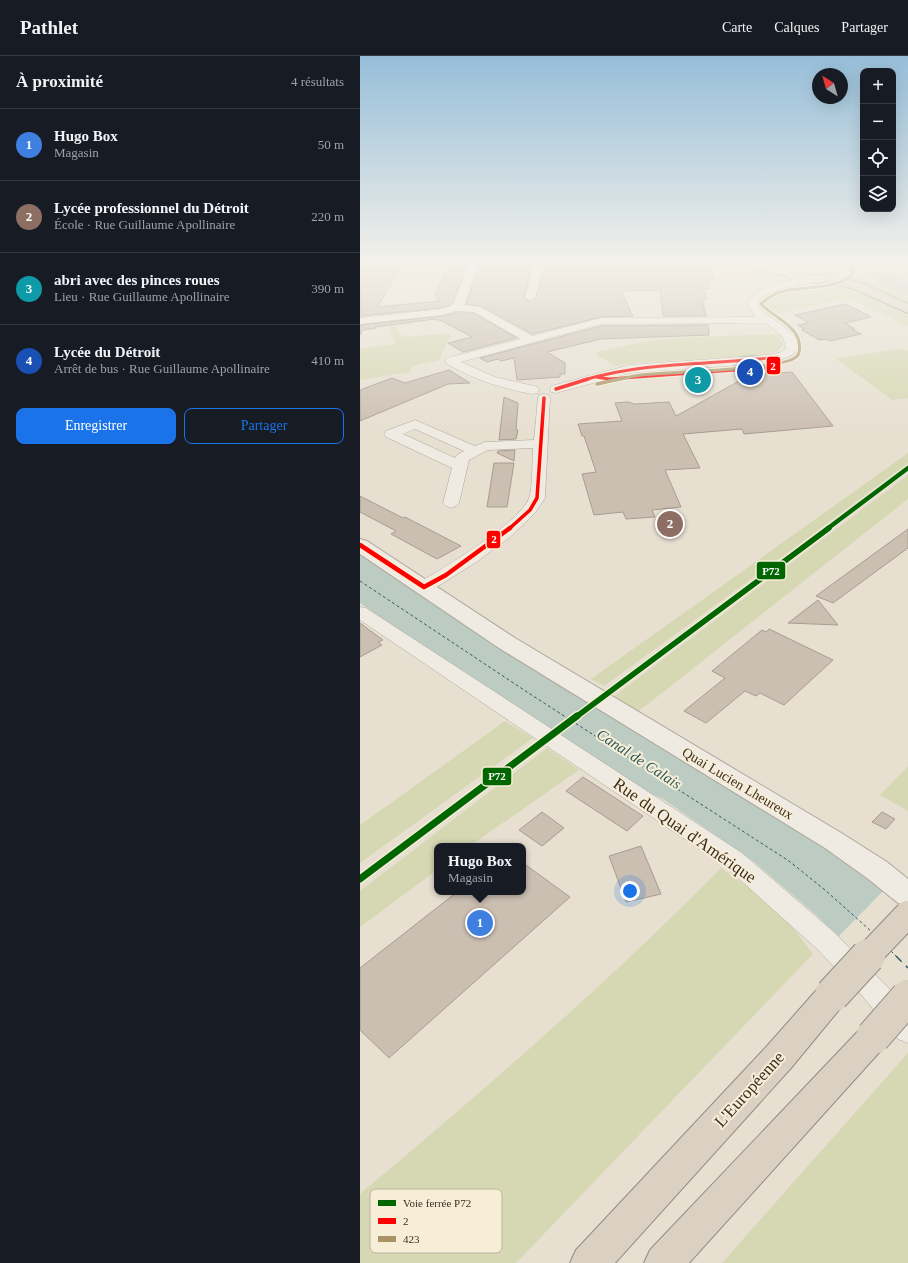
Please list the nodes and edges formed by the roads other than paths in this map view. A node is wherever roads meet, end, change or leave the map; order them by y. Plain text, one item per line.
1 (496, 320) edge
2 (715, 320) edge
3 (770, 320) edge
4 (531, 340) junction
5 (544, 393) junction
6 (540, 444) junction
7 (475, 451) junction
8 (460, 466) junction
9 (451, 503) dead end
10 (360, 534) edge
11 (360, 545) edge
12 (430, 584) junction
13 (360, 612) edge
14 (908, 895) edge
15 (908, 914) edge
16 (908, 997) edge
17 (908, 1030) edge
18 (589, 1263) edge
19 (663, 1263) edge

1 - 4 street
2 - 4 street
3 - 5 street
4 - 5 street
5 - 6 street
6 - 7 street
6 - 12 street
7 - 8 street
7 - 8 street
8 - 9 street
10 - 12 street, Quai Lucien Lheureux
11 - 12 street, Quai Lucien Lheureux
12 - 14 street, Quai Lucien Lheureux
13 - 17 street, Rue du Quai d'Amérique
15 - 18 highway, L'Européenne, bridge
16 - 19 highway, bridge

